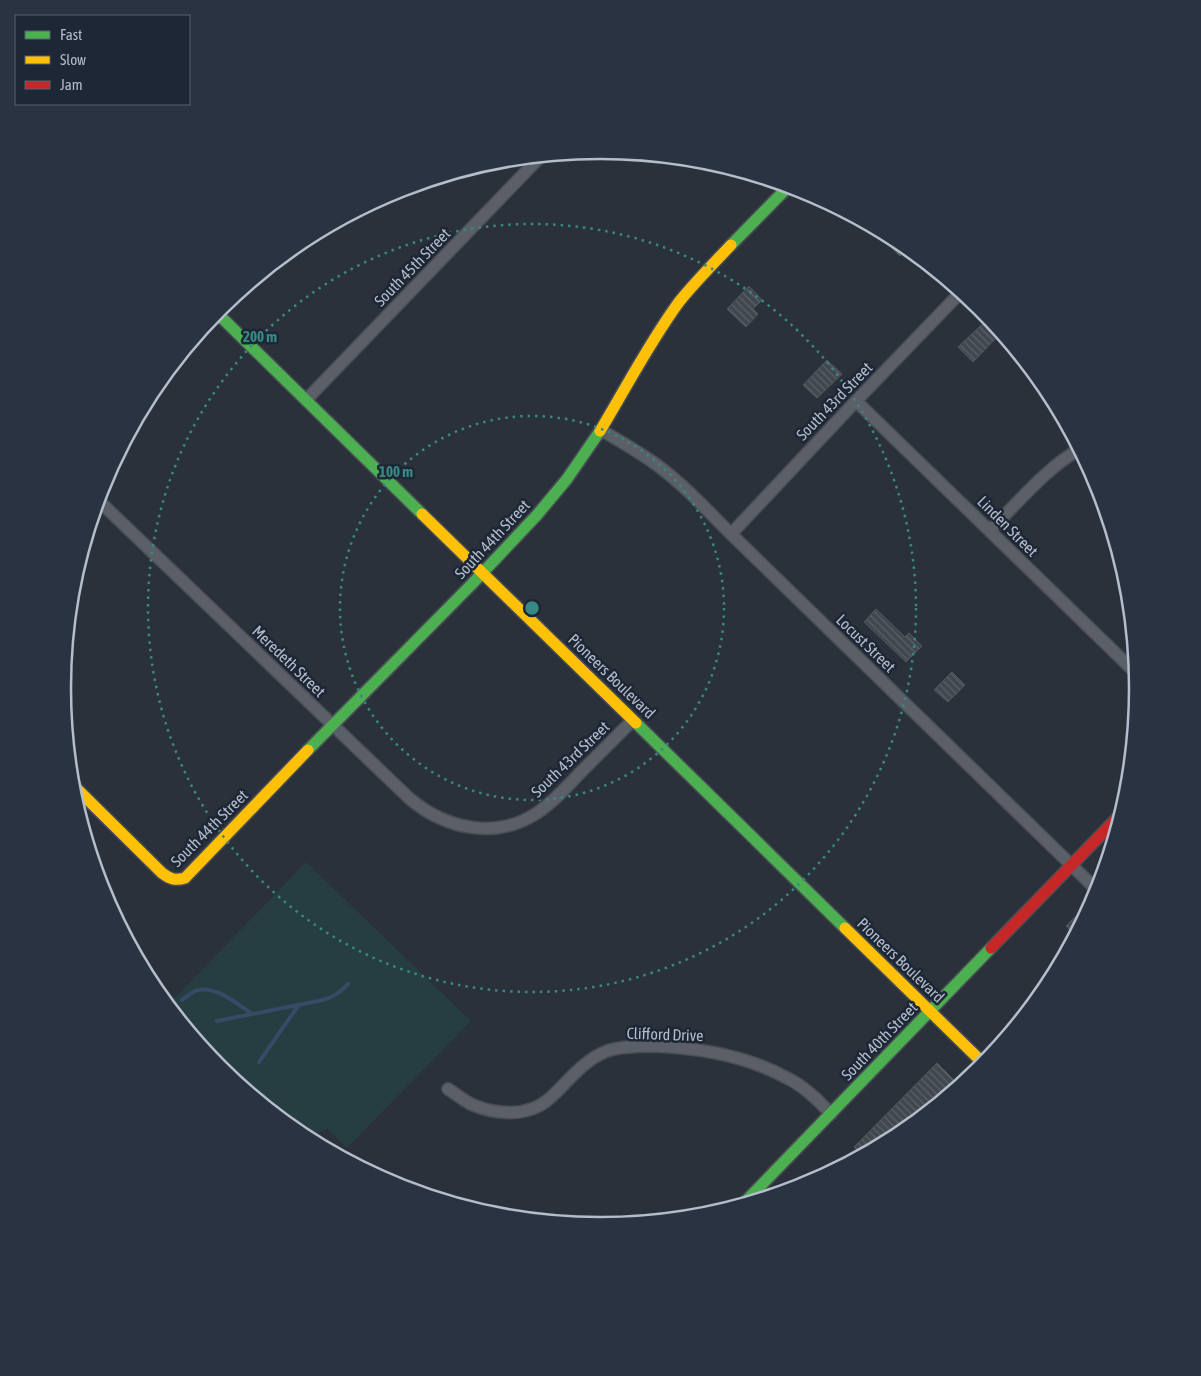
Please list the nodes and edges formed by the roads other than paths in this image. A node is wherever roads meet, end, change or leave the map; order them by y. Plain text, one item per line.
1 (535, 163) edge
2 (783, 191) edge
3 (957, 297) edge
4 (222, 318) edge
5 (306, 400) junction
6 (856, 401) junction
7 (601, 430) junction
8 (1074, 452) edge
9 (104, 506) edge
10 (990, 530) junction
11 (731, 534) junction
12 (483, 573) junction
13 (1129, 667) edge
14 (633, 720) junction
15 (332, 725) junction
16 (82, 793) edge
17 (1112, 823) edge
18 (468, 827) joint
19 (1072, 865) junction
20 (1092, 885) edge
21 (930, 1012) junction
22 (978, 1058) edge
23 (448, 1089) dead end
24 (831, 1114) junction
25 (752, 1195) edge

1 - 5 street, South 45th Street
2 - 7 main road, South 44th Street
3 - 6 street, South 43rd Street
4 - 5 main road, Pioneers Boulevard
5 - 12 main road, Pioneers Boulevard
6 - 10 street, Linden Street
6 - 11 street, South 43rd Street
7 - 11 street, Locust Street
7 - 12 main road, South 44th Street
8 - 10 street
9 - 15 street, Meredeth Street
10 - 13 street, Linden Street
11 - 19 street, Locust Street
12 - 14 main road, Pioneers Boulevard
12 - 15 main road, South 44th Street
14 - 18 street, South 43rd Street
14 - 21 main road, Pioneers Boulevard
15 - 16 main road, South 44th Street
15 - 18 street, Meredeth Street
17 - 19 main road, South 40th Street
19 - 20 street, Locust Street
19 - 21 main road, South 40th Street
21 - 22 main road, Pioneers Boulevard
21 - 24 main road, South 40th Street
23 - 24 street, Clifford Drive
24 - 25 main road, South 40th Street

